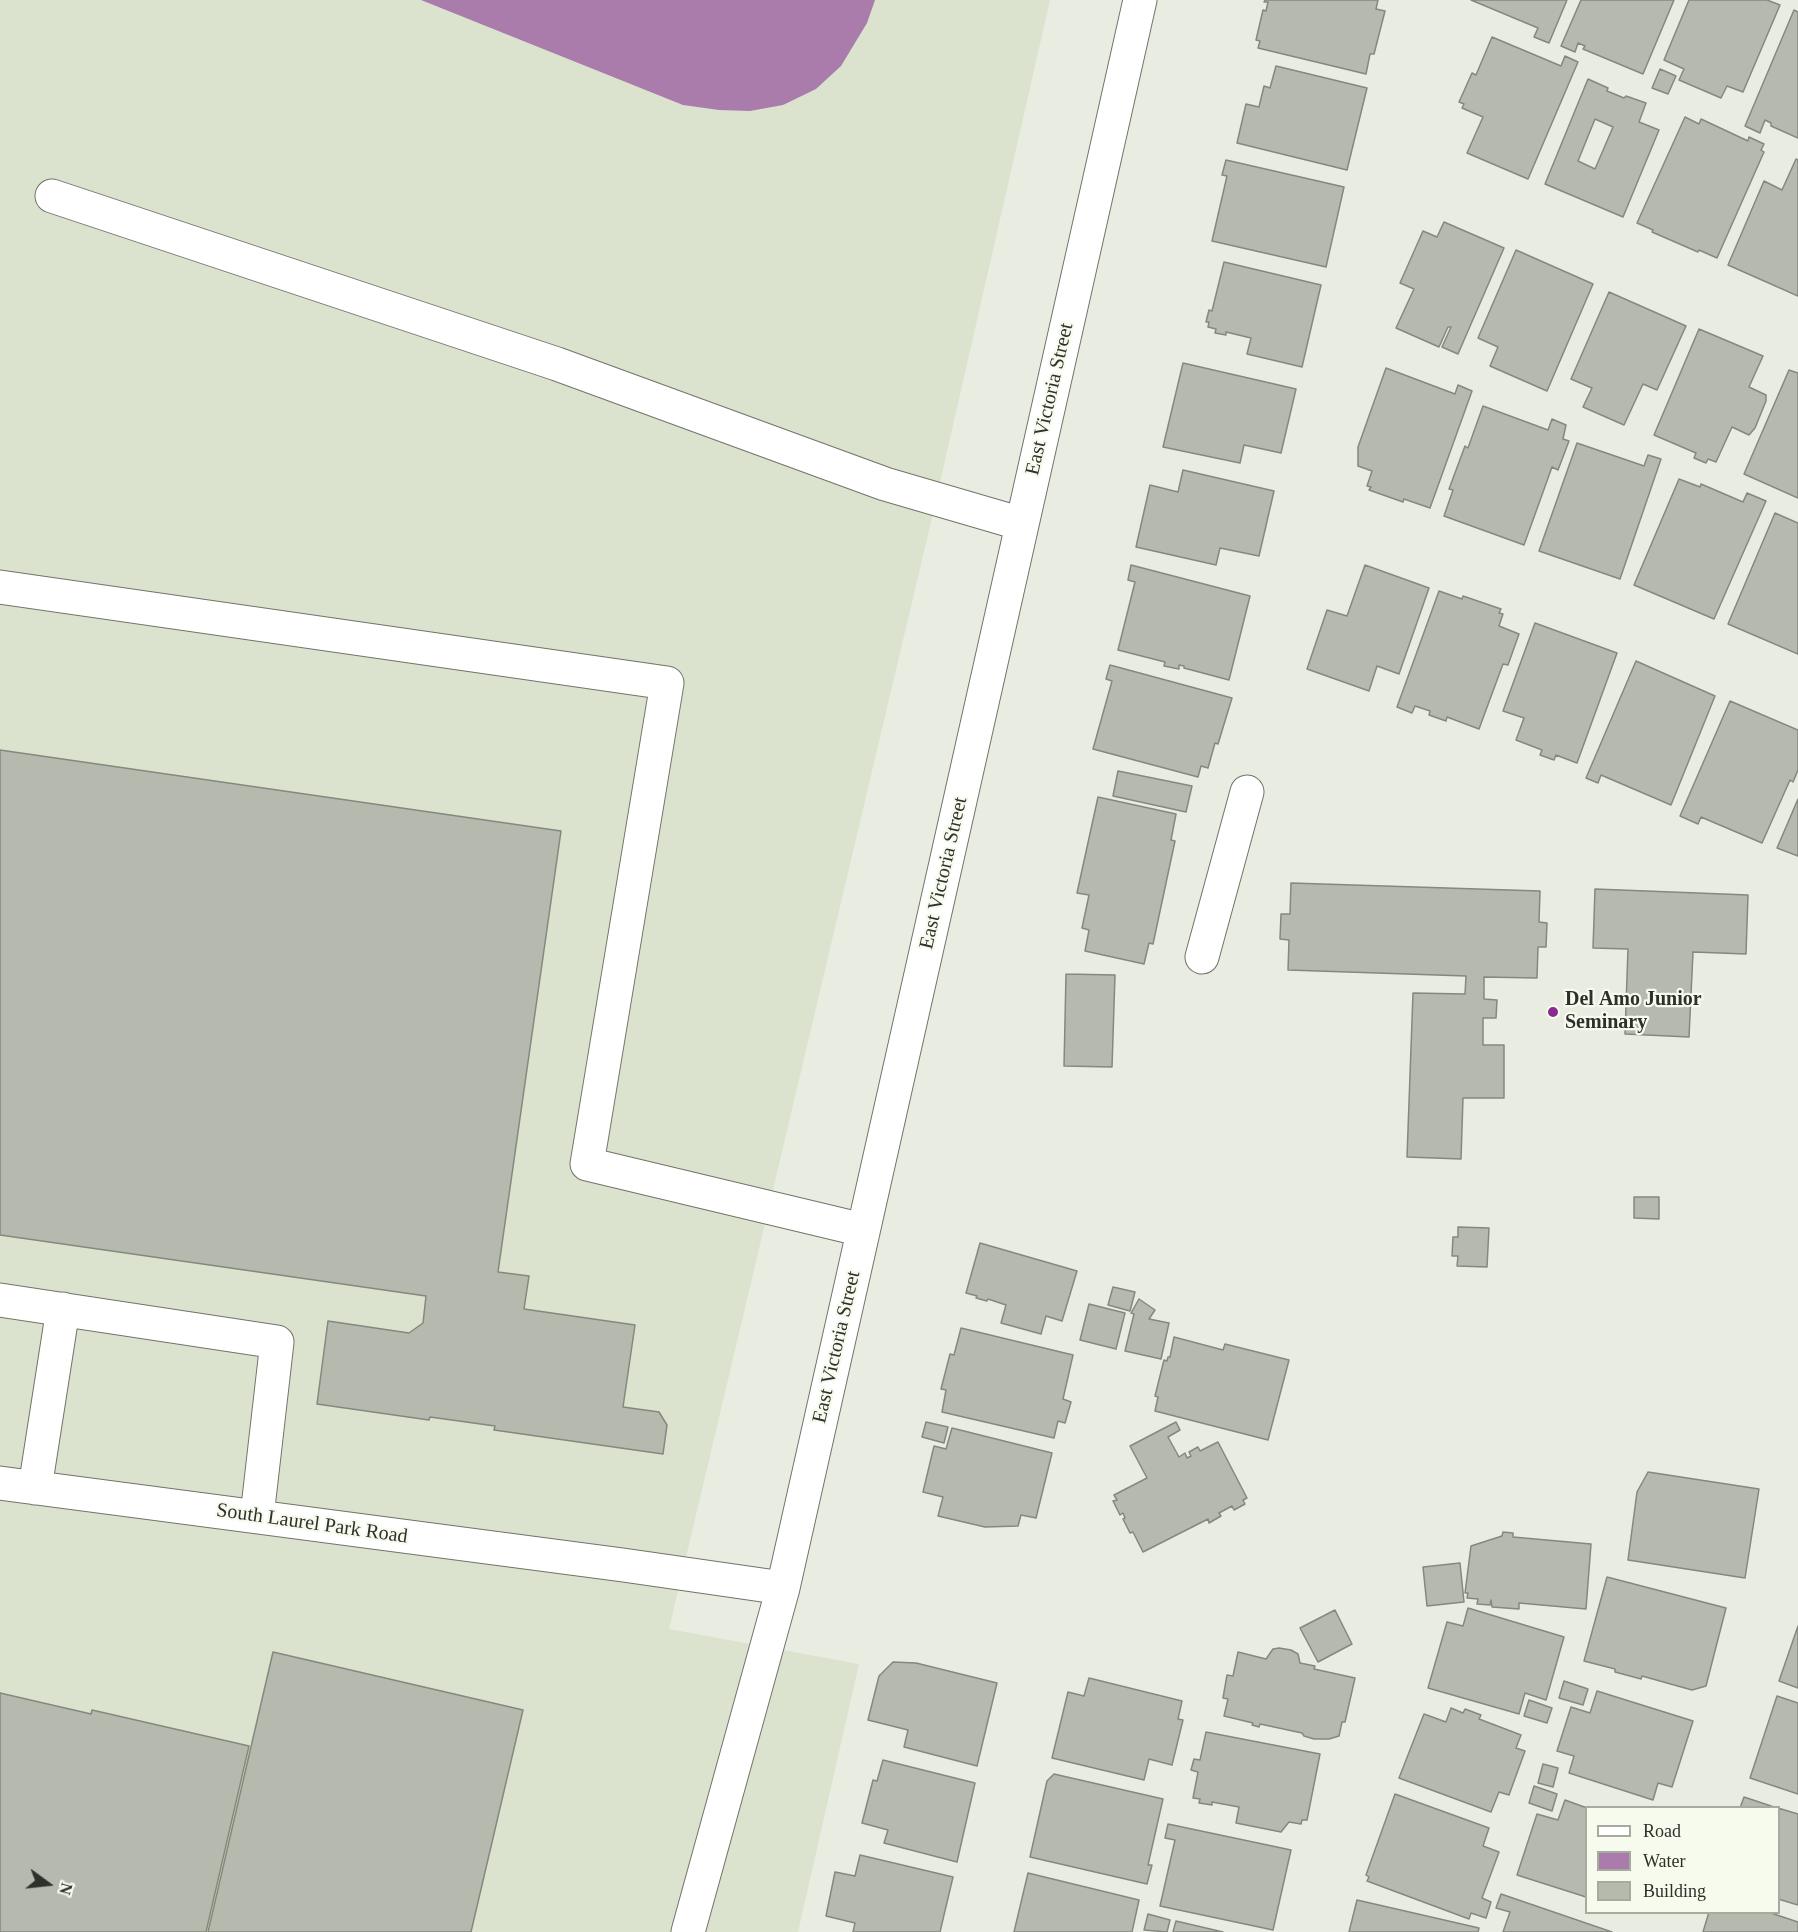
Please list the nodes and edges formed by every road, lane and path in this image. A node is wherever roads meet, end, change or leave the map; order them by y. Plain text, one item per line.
1 (1140, 0) edge
2 (52, 196) dead end
3 (1022, 524) junction
4 (0, 588) edge
5 (1247, 792) dead end
6 (1202, 957) dead end
7 (863, 1230) junction
8 (0, 1300) edge
9 (63, 1310) junction
10 (0, 1483) edge
11 (35, 1488) junction
12 (257, 1516) junction
13 (783, 1588) junction
14 (688, 1932) edge

1 - 3 street, East Victoria Street
2 - 3 street
3 - 7 street, East Victoria Street
4 - 7 street
5 - 6 street
7 - 13 street, East Victoria Street
8 - 9 street
9 - 11 street
9 - 12 street
10 - 11 street, South Laurel Park Road
11 - 12 street, South Laurel Park Road
12 - 13 street, South Laurel Park Road
13 - 14 street, East Victoria Street

